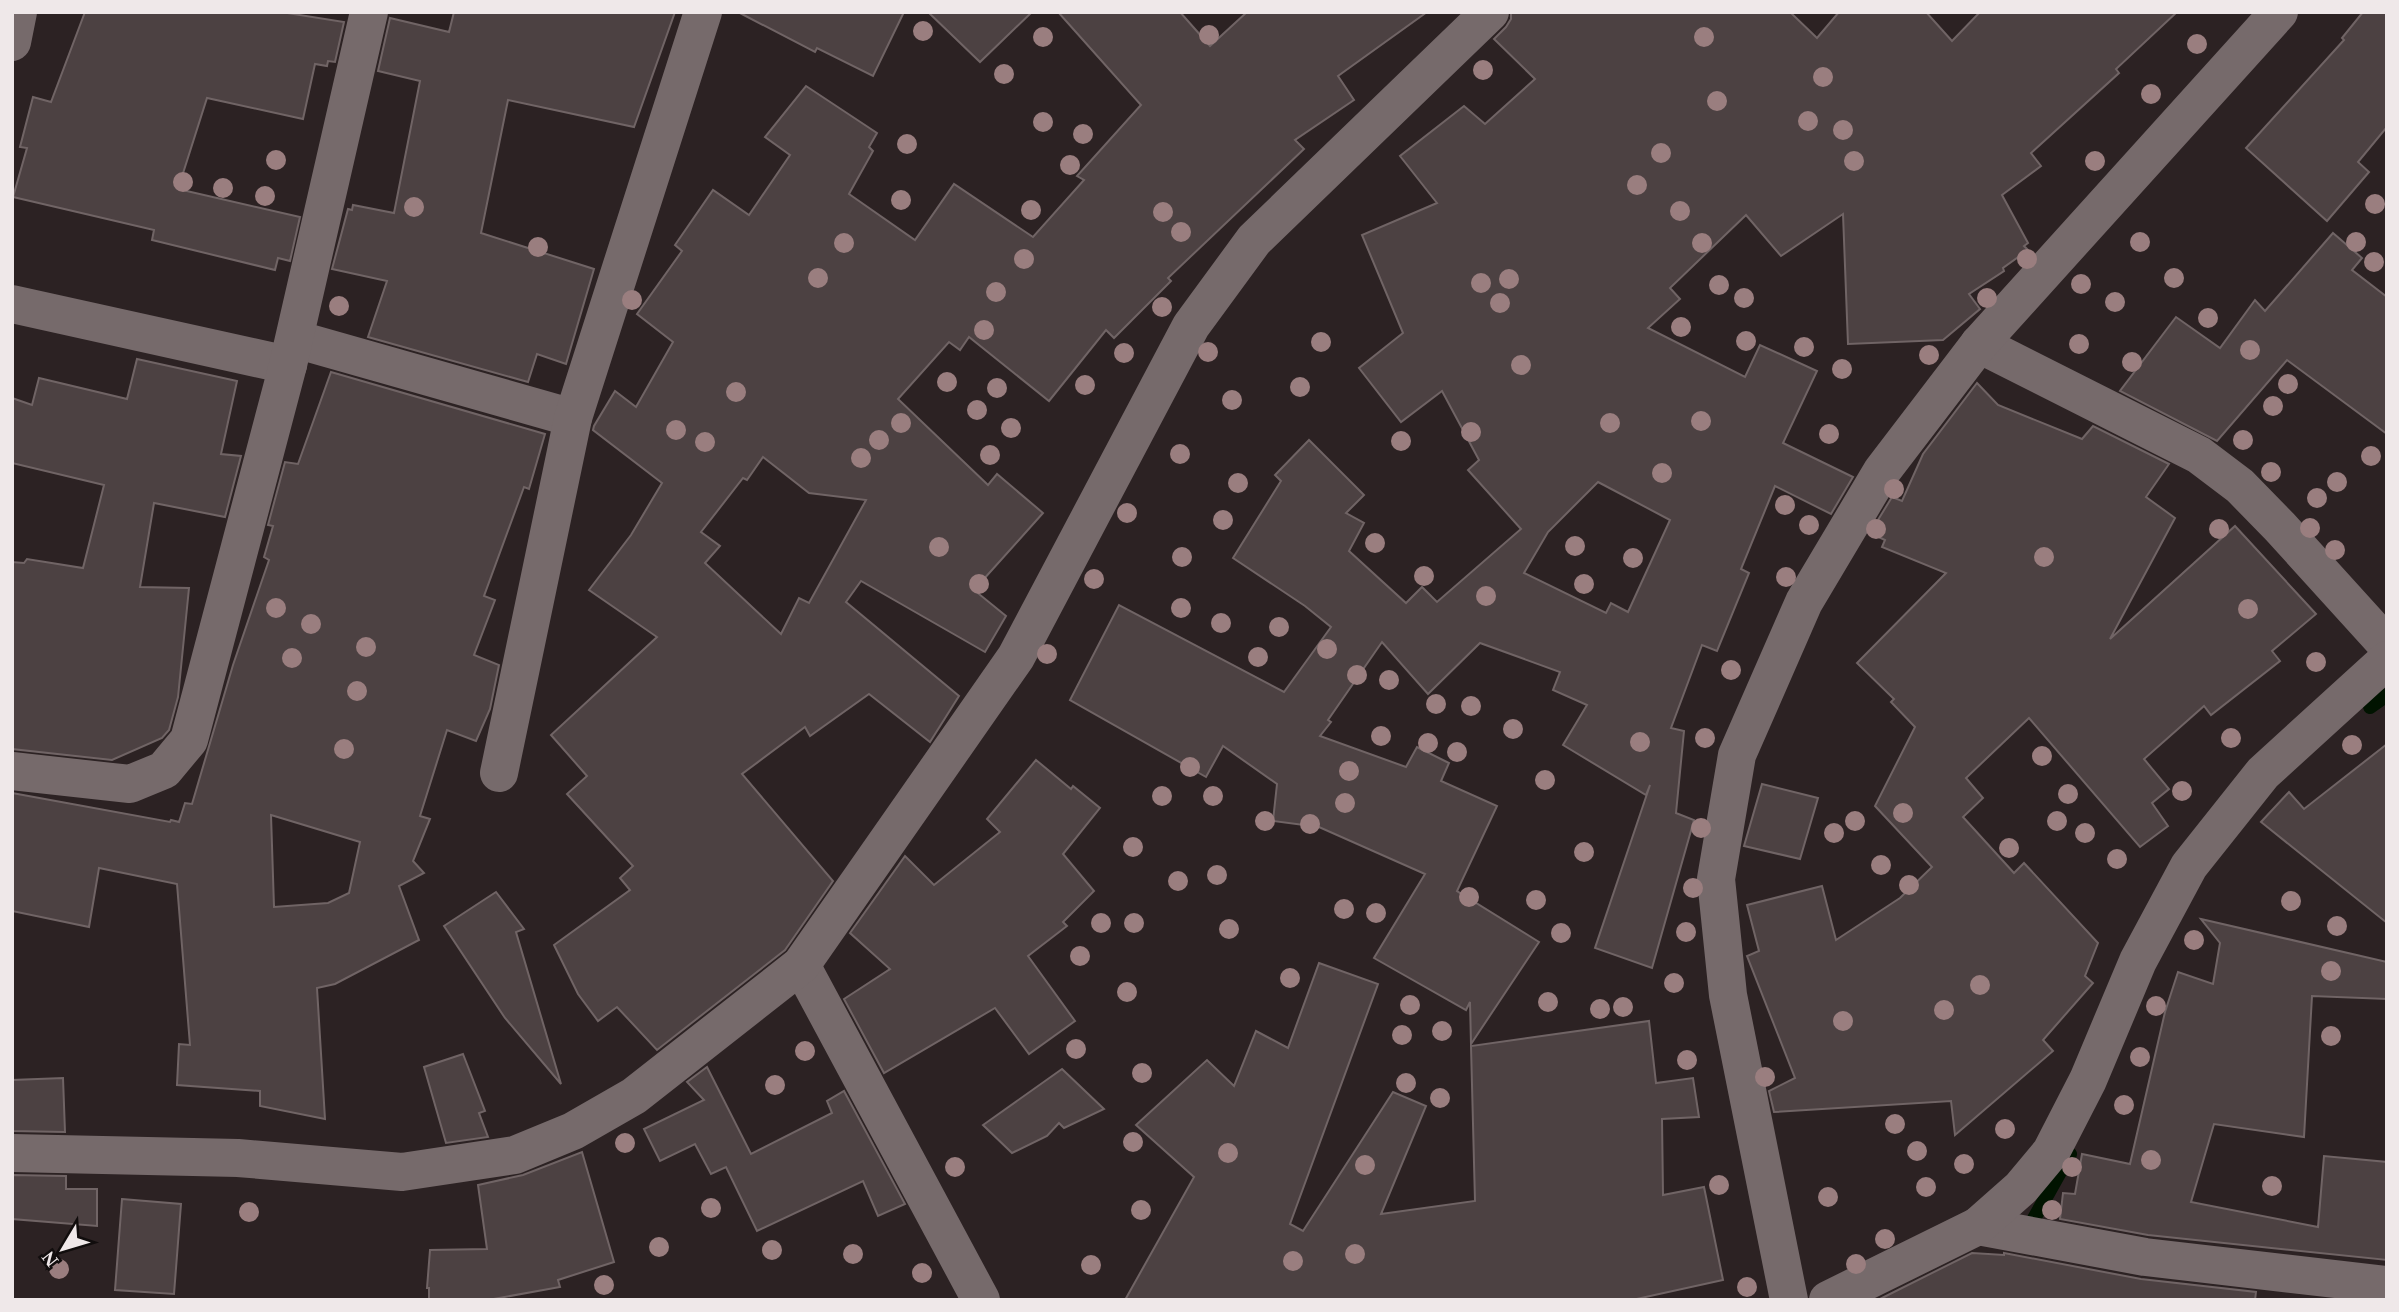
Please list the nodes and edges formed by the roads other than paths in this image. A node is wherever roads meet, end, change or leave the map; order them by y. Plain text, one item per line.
1 (18, 12) edge
2 (369, 12) edge
3 (703, 12) edge
4 (1490, 12) edge
5 (2279, 12) edge
6 (12, 42) edge
7 (12, 304) edge
8 (1979, 344) junction
9 (292, 352) junction
10 (573, 418) junction
11 (2387, 645) edge
12 (2387, 660) edge
13 (12, 771) edge
14 (499, 773) dead end
15 (801, 965) junction
16 (12, 1153) edge
17 (1978, 1226) junction
18 (2387, 1285) edge
19 (981, 1300) edge
20 (1789, 1300) edge
21 (1828, 1300) edge

1 - 6 street
2 - 9 street
3 - 10 street
4 - 15 street
5 - 8 street
7 - 9 street
8 - 11 street
8 - 20 street
9 - 10 street
9 - 13 street
10 - 14 street
12 - 17 street
15 - 16 street
15 - 19 street
17 - 18 street
17 - 21 street

